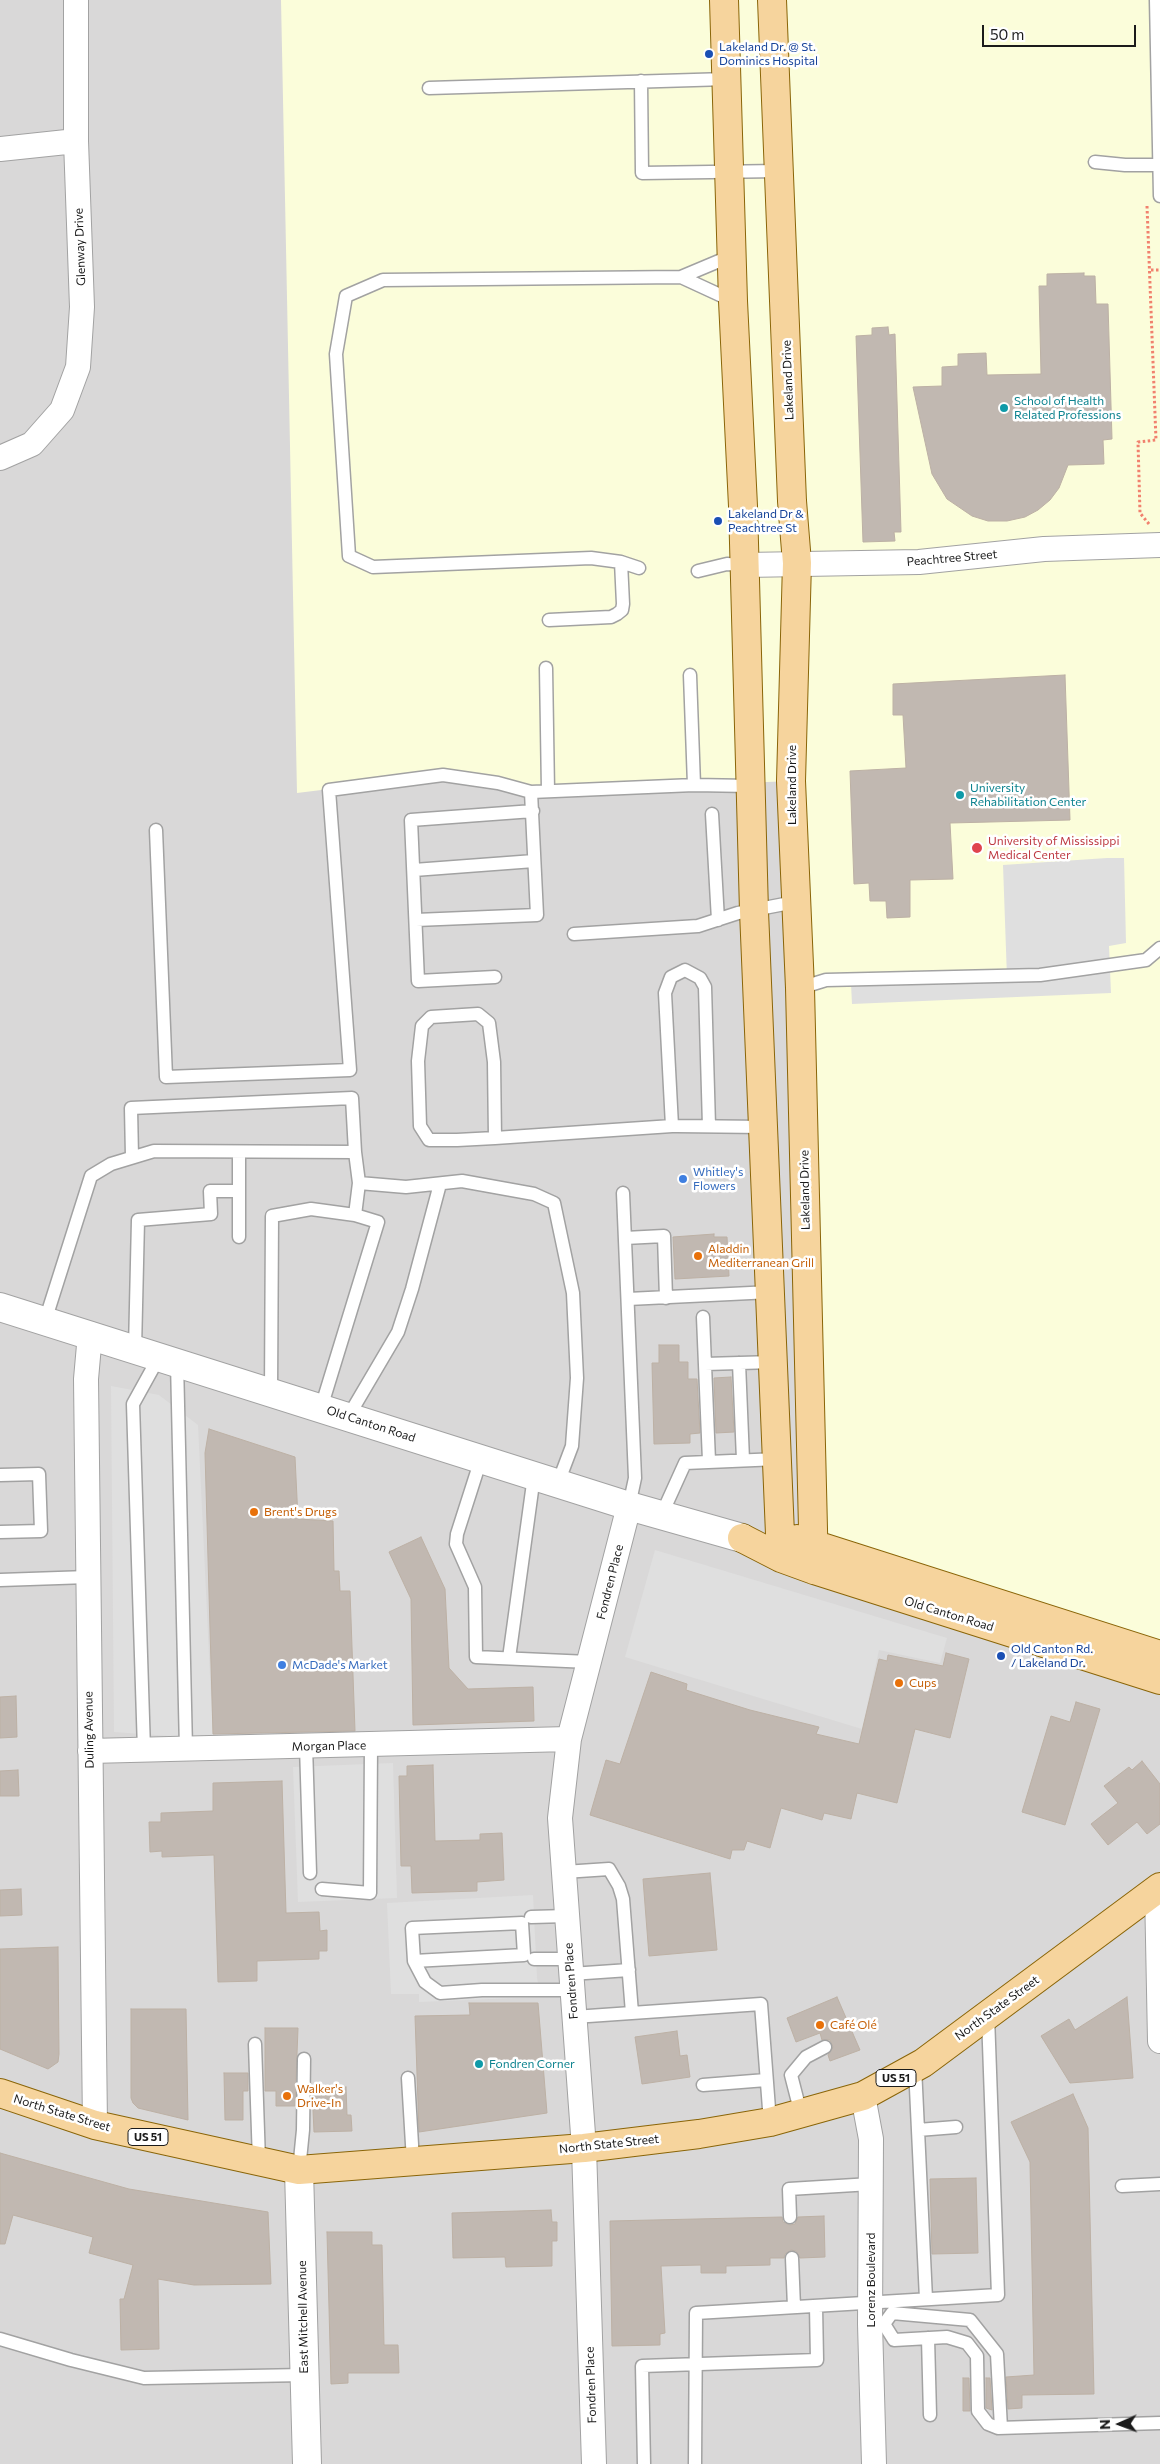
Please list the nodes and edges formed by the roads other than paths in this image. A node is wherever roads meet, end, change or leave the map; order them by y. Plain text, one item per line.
1 (76, 0) edge
2 (724, 0) edge
3 (772, 0) edge
4 (1156, 0) edge
5 (727, 79) junction
6 (641, 81) junction
7 (429, 88) dead end
8 (76, 141) junction
9 (0, 149) edge
10 (1095, 162) dead end
11 (1158, 166) junction
12 (729, 172) junction
13 (779, 172) junction
14 (1160, 196) edge
15 (731, 256) junction
16 (681, 277) junction
17 (733, 301) junction
18 (0, 458) edge
19 (1156, 536) edge
20 (622, 562) junction
21 (797, 563) junction
22 (745, 564) junction
23 (639, 568) dead end
24 (698, 571) dead end
25 (549, 620) dead end
26 (546, 668) dead end
27 (690, 675) dead end
28 (694, 785) junction
29 (750, 786) junction
30 (548, 791) junction
31 (530, 792) junction
32 (533, 811) junction
33 (712, 814) dead end
34 (156, 830) dead end
35 (534, 861) junction
36 (414, 870) junction
37 (795, 902) junction
38 (754, 911) junction
39 (416, 920) junction
40 (718, 920) junction
41 (574, 934) dead end
42 (1160, 948) edge
43 (495, 977) dead end
44 (800, 988) junction
45 (672, 1126) junction
46 (709, 1126) junction
47 (763, 1127) junction
48 (495, 1138) junction
49 (239, 1152) junction
50 (355, 1152) junction
51 (132, 1157) junction
52 (359, 1183) junction
53 (440, 1184) junction
54 (239, 1191) junction
55 (623, 1193) dead end
56 (355, 1215) junction
57 (239, 1238) dead end
58 (625, 1238) junction
59 (771, 1292) junction
60 (666, 1298) junction
61 (628, 1299) junction
62 (0, 1307) edge
63 (703, 1317) dead end
64 (45, 1321) junction
65 (90, 1334) junction
66 (157, 1356) junction
67 (774, 1362) junction
68 (739, 1363) junction
69 (705, 1364) junction
70 (271, 1392) junction
71 (321, 1408) junction
72 (348, 1417) junction
73 (481, 1459) junction
74 (778, 1459) junction
75 (743, 1460) junction
76 (709, 1461) junction
77 (0, 1474) edge
78 (546, 1480) junction
79 (629, 1506) junction
80 (661, 1516) junction
81 (0, 1532) edge
82 (742, 1538) joint
83 (814, 1544) junction
84 (781, 1547) junction
85 (814, 1570) junction
86 (88, 1577) junction
87 (0, 1580) edge
88 (1160, 1655) edge
89 (510, 1658) junction
90 (589, 1662) junction
91 (1160, 1680) edge
92 (569, 1739) junction
93 (371, 1744) junction
94 (306, 1746) junction
95 (186, 1749) junction
96 (144, 1750) junction
97 (90, 1752) junction
98 (564, 1872) junction
99 (310, 1873) dead end
100 (1159, 1887) edge
101 (322, 1889) dead end
102 (567, 1916) junction
103 (531, 1917) dead end
104 (534, 1960) dead end
105 (414, 1961) junction
106 (629, 1970) junction
107 (571, 1974) junction
108 (632, 2013) junction
109 (988, 2014) junction
110 (574, 2017) junction
111 (1160, 2041) edge
112 (255, 2044) dead end
113 (825, 2047) dead end
114 (304, 2059) dead end
115 (915, 2067) junction
116 (408, 2078) dead end
117 (766, 2080) junction
118 (703, 2085) dead end
119 (0, 2094) edge
120 (863, 2096) junction
121 (801, 2114) junction
122 (770, 2122) junction
123 (96, 2125) junction
124 (956, 2127) dead end
125 (918, 2130) junction
126 (584, 2148) junction
127 (259, 2161) junction
128 (413, 2161) junction
129 (299, 2170) junction
130 (871, 2184) junction
131 (1160, 2184) edge
132 (1122, 2186) dead end
133 (790, 2217) dead end
134 (792, 2258) dead end
135 (926, 2299) junction
136 (816, 2306) junction
137 (794, 2307) junction
138 (875, 2316) junction
139 (928, 2338) junction
140 (0, 2339) edge
141 (695, 2364) junction
142 (304, 2375) junction
143 (930, 2415) dead end
144 (1160, 2423) edge
145 (1001, 2428) junction
146 (307, 2464) edge
147 (594, 2464) edge
148 (644, 2464) edge
149 (695, 2464) edge
150 (874, 2464) edge

1 - 8 street, Glenway Drive
2 - 5 main road
3 - 13 main road, Lakeland Drive
4 - 11 lane
5 - 6 lane
5 - 12 main road
6 - 7 lane
6 - 12 lane
8 - 9 street
8 - 18 street, Glenway Drive
10 - 11 lane
11 - 14 lane
12 - 13 lane
12 - 15 main road
13 - 21 main road, Lakeland Drive
15 - 16 lane
15 - 17 main road
16 - 17 lane
16 - 20 lane
17 - 22 main road
19 - 21 street, Peachtree Street
20 - 23 lane
20 - 25 lane
21 - 22 street, Peachtree Street
21 - 37 main road, Lakeland Drive
22 - 24 lane
22 - 29 main road
26 - 30 lane
27 - 28 lane
28 - 29 lane
28 - 30 lane
29 - 38 main road
30 - 31 lane
31 - 32 lane
31 - 34 lane
32 - 35 lane
32 - 36 lane
33 - 40 lane
35 - 36 lane
35 - 39 lane
36 - 39 lane
37 - 38 lane
37 - 44 main road, Lakeland Drive
38 - 40 lane
38 - 47 main road
39 - 43 lane
40 - 41 lane
42 - 44 lane
44 - 83 main road, Lakeland Drive
45 - 46 lane
45 - 46 lane
45 - 48 lane
46 - 47 lane
47 - 59 main road
48 - 48 lane
49 - 50 lane
49 - 51 lane
49 - 54 lane
50 - 51 lane
50 - 52 lane
51 - 64 lane
52 - 53 lane
52 - 56 lane
53 - 72 lane
53 - 78 lane
54 - 57 lane
54 - 66 lane
55 - 58 lane
56 - 70 lane
56 - 71 lane
58 - 60 lane
58 - 61 lane
59 - 60 lane
59 - 67 main road
60 - 61 lane
61 - 79 lane
62 - 64 street, Old Canton Road
63 - 69 lane
64 - 65 street, Old Canton Road
65 - 66 street, Old Canton Road
65 - 86 street, Duling Avenue
66 - 70 street, Old Canton Road
66 - 95 lane
66 - 96 lane
67 - 68 lane
67 - 74 main road
68 - 69 lane
68 - 75 lane
69 - 76 lane
70 - 71 street, Old Canton Road
71 - 72 street, Old Canton Road
72 - 73 street, Old Canton Road
73 - 78 street, Old Canton Road
73 - 89 lane
74 - 75 lane
74 - 84 main road
75 - 76 lane
76 - 80 lane
77 - 81 lane
78 - 79 street, Old Canton Road
78 - 89 lane
79 - 80 street, Old Canton Road
79 - 90 street, Fondren Place
80 - 82 street, Old Canton Road
82 - 84 main road, Old Canton Road
83 - 84 main road, Old Canton Road
83 - 85 main road, Lakeland Drive
83 - 88 main road, Old Canton Road
84 - 85 main road, Old Canton Road
85 - 91 main road, Old Canton Road
86 - 87 lane
86 - 97 street, Duling Avenue
89 - 90 lane
90 - 92 street, Fondren Place
92 - 93 street, Morgan Place
92 - 98 street, Fondren Place
93 - 94 street, Morgan Place
93 - 101 lane
94 - 95 street, Morgan Place
94 - 99 lane
95 - 96 street, Morgan Place
96 - 97 street, Morgan Place
97 - 123 street, Duling Avenue
98 - 102 street, Fondren Place
98 - 106 lane
100 - 109 main road, North State Street / US 51
100 - 111 street
102 - 103 lane
102 - 107 street, Fondren Place
104 - 107 lane
105 - 105 lane
105 - 107 lane
106 - 107 lane
106 - 108 lane
107 - 110 street, Fondren Place
108 - 110 lane
108 - 117 lane
109 - 115 main road, North State Street / US 51
109 - 135 lane
110 - 126 street, Fondren Place
112 - 127 lane
113 - 121 lane
114 - 129 lane
115 - 120 main road, North State Street / US 51
115 - 125 lane
116 - 128 lane
117 - 118 lane
117 - 122 lane
119 - 123 main road, North State Street / US 51
120 - 121 main road, North State Street / US 51
120 - 130 street, Lorenz Boulevard
121 - 122 main road, North State Street / US 51
122 - 126 main road, North State Street / US 51
123 - 127 main road, North State Street / US 51
124 - 125 lane
125 - 135 lane
126 - 128 main road, North State Street / US 51
126 - 147 street, Fondren Place
127 - 129 main road, North State Street / US 51
128 - 129 main road, North State Street / US 51
129 - 142 street, East Mitchell Avenue
130 - 133 lane
130 - 138 street, Lorenz Boulevard
131 - 132 lane
134 - 137 lane
135 - 138 lane
136 - 137 lane
136 - 138 lane
136 - 141 lane
137 - 141 lane
138 - 139 lane
138 - 145 lane
138 - 150 street, Lorenz Boulevard
139 - 143 lane
139 - 145 lane
140 - 142 lane
141 - 148 lane
141 - 149 lane
142 - 146 street, East Mitchell Avenue
144 - 145 lane

